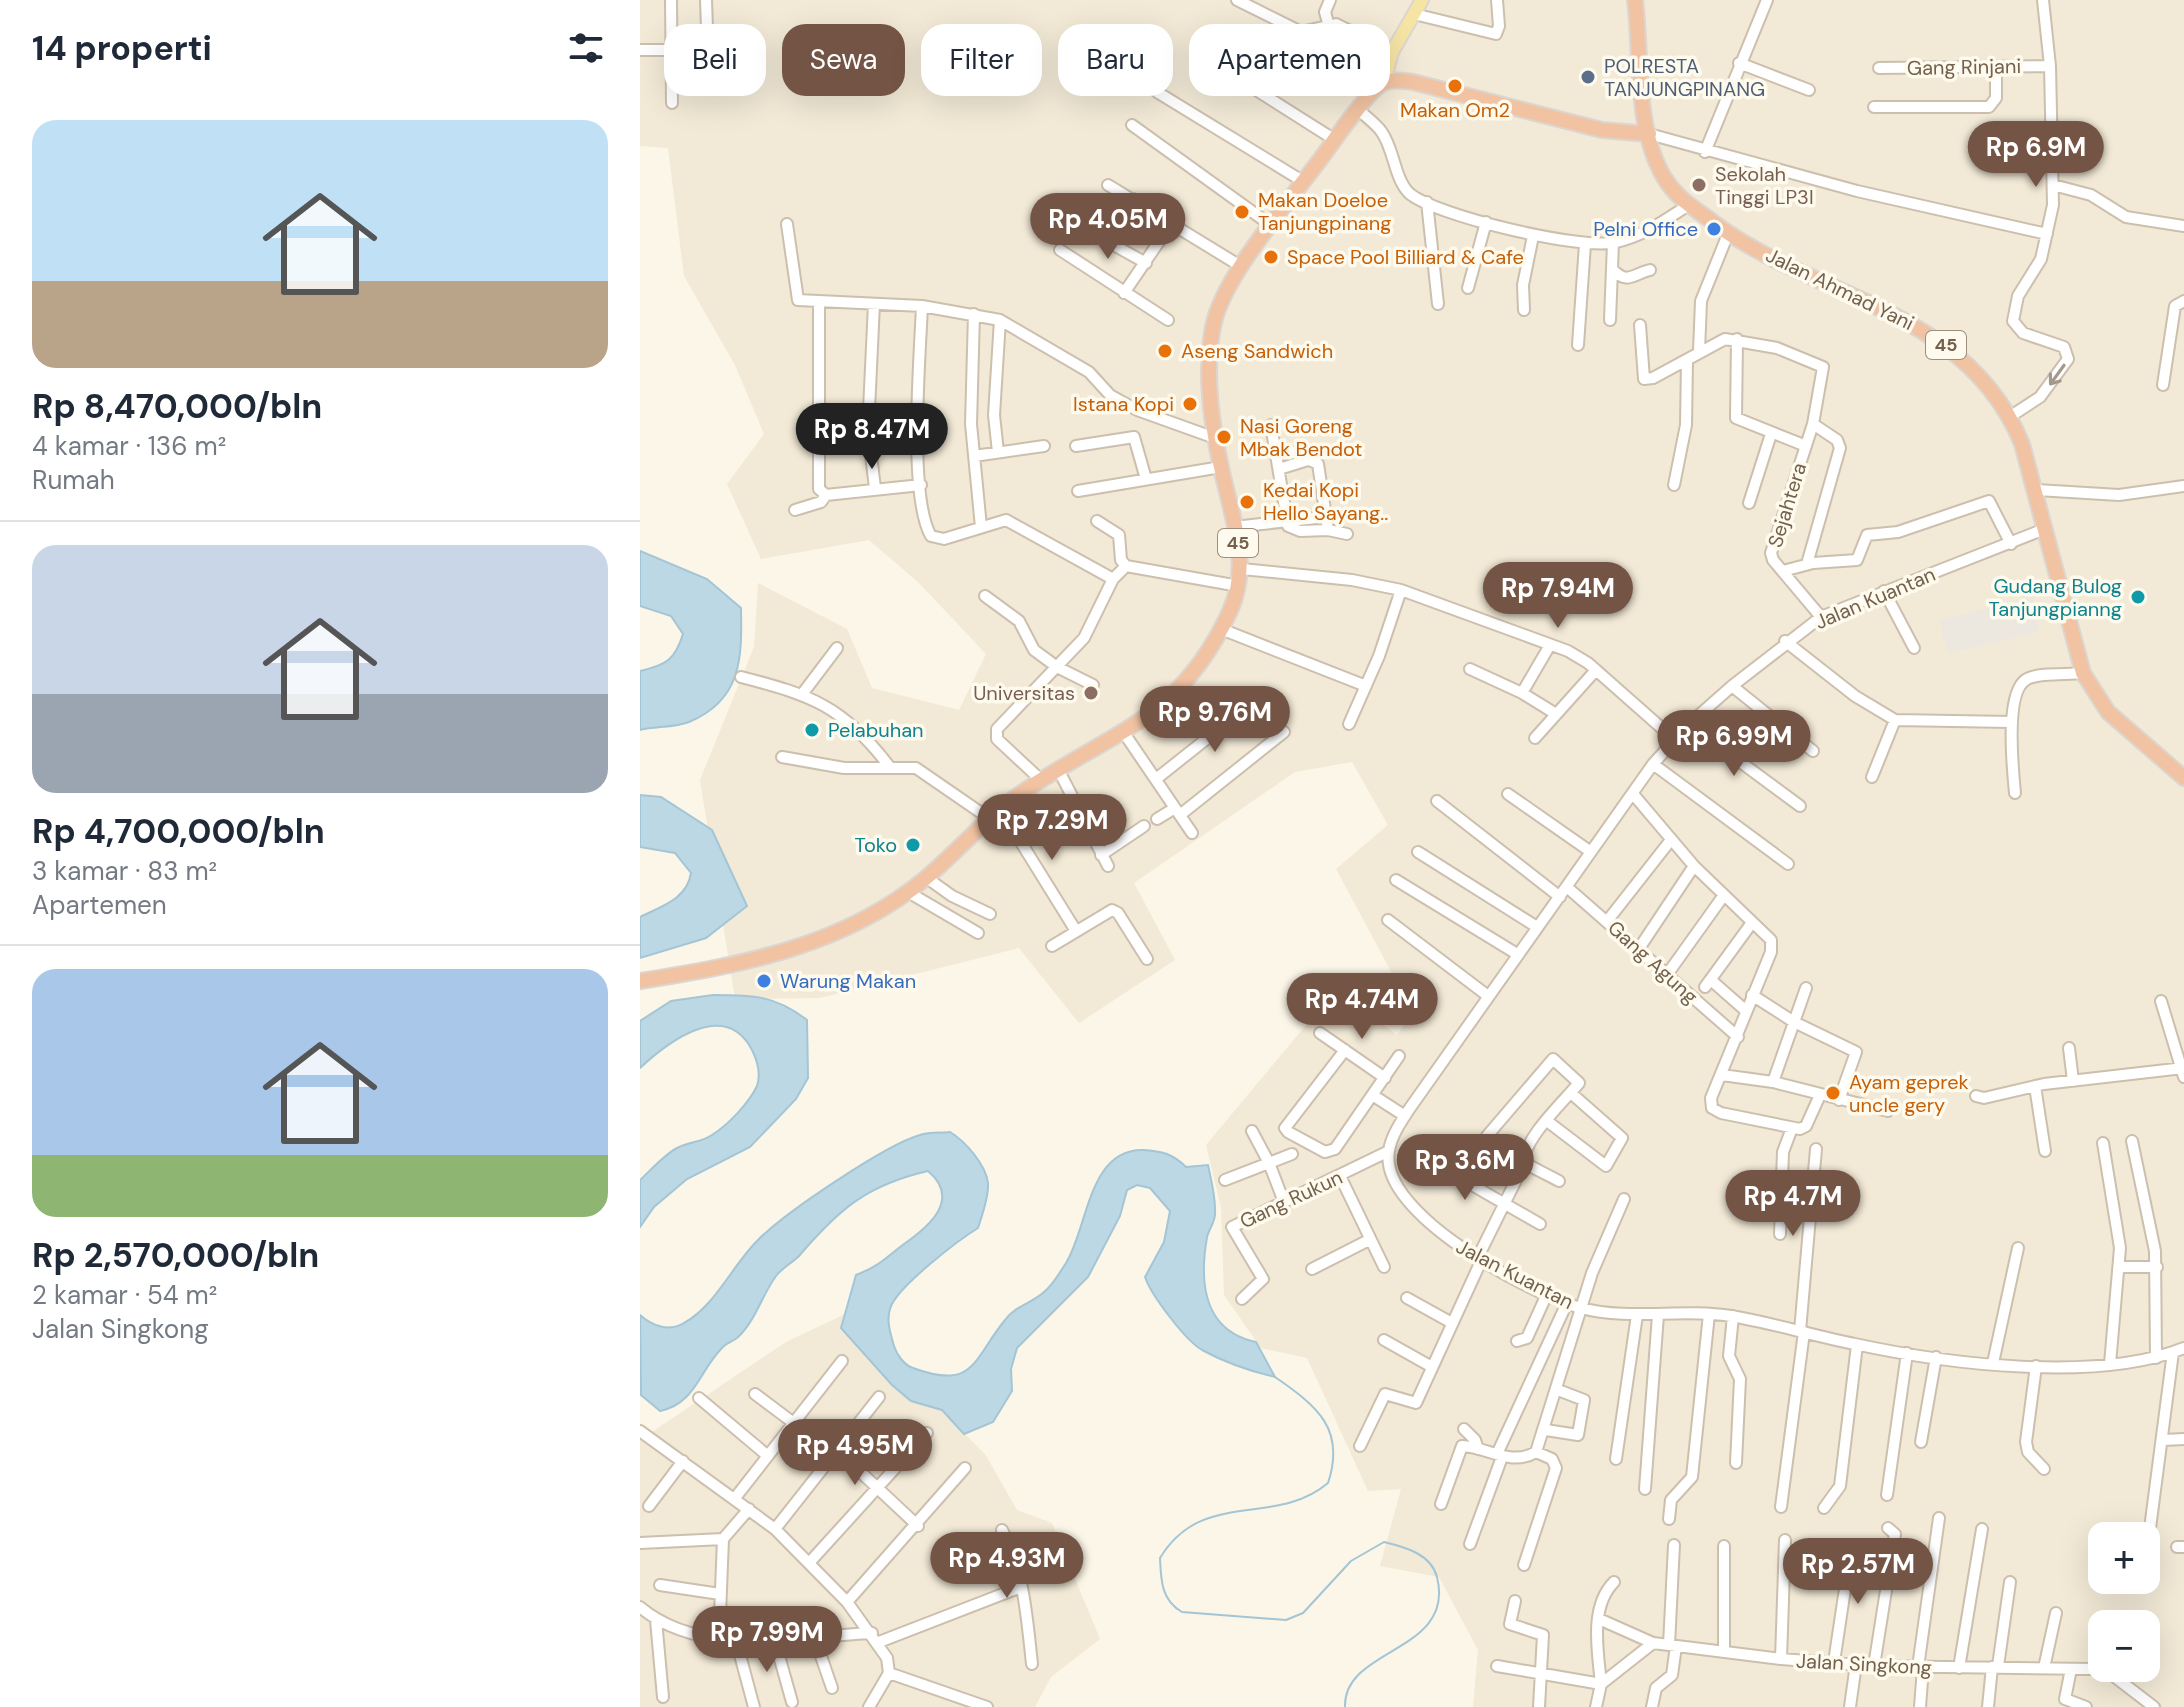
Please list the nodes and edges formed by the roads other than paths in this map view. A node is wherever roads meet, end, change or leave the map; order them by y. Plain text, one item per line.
1 (671, 0) edge
2 (706, 0) edge
3 (1237, 0) edge
4 (1330, 0) edge
5 (1422, 0) edge
6 (1497, 0) edge
7 (1635, 0) edge
8 (1767, 0) edge
9 (2043, 0) edge
10 (1414, 14) junction
11 (1328, 23) junction
12 (671, 24) edge
13 (707, 24) edge
14 (640, 50) edge
15 (664, 50) edge
16 (1392, 52) junction
17 (1390, 60) edge
18 (1739, 63) junction
19 (2050, 66) junction
20 (1996, 67) junction
21 (1879, 68) dead end
22 (1390, 82) edge
23 (1809, 90) dead end
24 (672, 96) edge
25 (1164, 96) edge
26 (1266, 96) edge
27 (1372, 96) edge
28 (672, 103) dead end
29 (1874, 107) dead end
30 (1359, 110) junction
31 (1132, 125) dead end
32 (1649, 134) junction
33 (1335, 140) junction
34 (1705, 152) junction
35 (1304, 182) junction
36 (1108, 185) dead end
37 (2053, 185) junction
38 (1133, 199) junction
39 (1427, 202) junction
40 (1687, 206) junction
41 (1486, 222) junction
42 (787, 224) dead end
43 (1171, 224) junction
44 (1272, 226) junction
45 (2184, 226) edge
46 (1085, 229) dead end
47 (1728, 234) junction
48 (2047, 234) junction
49 (1533, 236) junction
50 (1102, 239) junction
51 (1613, 243) junction
52 (1585, 244) junction
53 (1060, 250) dead end
54 (1146, 263) junction
55 (1242, 267) junction
56 (1613, 270) junction
57 (1650, 270) dead end
58 (1468, 288) dead end
59 (1124, 293) junction
60 (2184, 301) edge
61 (819, 303) junction
62 (874, 304) junction
63 (1438, 304) dead end
64 (922, 306) junction
65 (1524, 310) dead end
66 (974, 314) junction
67 (1000, 320) junction
68 (1168, 320) dead end
69 (1610, 320) dead end
70 (1640, 325) dead end
71 (2171, 335) junction
72 (2184, 338) edge
73 (1737, 339) junction
74 (1578, 345) dead end
75 (1699, 351) junction
76 (1687, 360) junction
77 (2163, 385) dead end
78 (2011, 416) junction
79 (1813, 424) junction
80 (1271, 425) dead end
81 (1771, 434) junction
82 (1215, 438) junction
83 (1275, 444) junction
84 (1044, 446) dead end
85 (1076, 446) dead end
86 (1806, 446) junction
87 (998, 452) junction
88 (974, 456) junction
89 (1312, 459) junction
90 (1221, 467) junction
91 (1279, 469) junction
92 (1146, 479) junction
93 (921, 485) junction
94 (1674, 485) dead end
95 (2184, 486) edge
96 (875, 488) junction
97 (2037, 490) junction
98 (1078, 491) dead end
99 (826, 495) junction
100 (1749, 503) dead end
101 (795, 510) dead end
102 (1326, 517) junction
103 (1097, 521) dead end
104 (1286, 522) junction
105 (981, 527) junction
106 (1234, 527) junction
107 (1328, 530) junction
108 (2042, 530) junction
109 (1347, 534) dead end
110 (2011, 544) junction
111 (1807, 564) junction
112 (1126, 566) junction
113 (1242, 569) junction
114 (1783, 571) junction
115 (1113, 579) junction
116 (1239, 586) junction
117 (1401, 590) junction
118 (1884, 591) junction
119 (985, 596) dead end
120 (1821, 617) junction
121 (1221, 629) junction
122 (1785, 641) junction
123 (1550, 645) junction
124 (837, 648) dead end
125 (1914, 648) dead end
126 (1057, 667) junction
127 (1470, 669) dead end
128 (1596, 670) junction
129 (2083, 673) junction
130 (741, 677) dead end
131 (1093, 685) dead end
132 (1366, 686) junction
133 (1732, 686) junction
134 (803, 693) junction
135 (1522, 693) junction
136 (1253, 702) dead end
137 (1556, 714) junction
138 (1895, 720) junction
139 (2011, 722) junction
140 (1349, 724) dead end
141 (1689, 724) junction
142 (1284, 732) dead end
143 (1124, 733) junction
144 (1535, 738) dead end
145 (1674, 739) junction
146 (1813, 751) dead end
147 (782, 757) dead end
148 (1653, 764) junction
149 (889, 766) junction
150 (1059, 771) junction
151 (1872, 777) dead end
152 (2184, 778) edge
153 (1156, 779) junction
154 (1042, 781) junction
155 (2015, 793) dead end
156 (1508, 794) dead end
157 (1633, 794) junction
158 (1437, 801) dead end
159 (1800, 806) dead end
160 (1178, 812) junction
161 (995, 814) junction
162 (1157, 819) dead end
163 (1144, 826) dead end
164 (1192, 833) dead end
165 (1670, 841) junction
166 (1418, 852) dead end
167 (1591, 852) junction
168 (1101, 855) junction
169 (1788, 864) dead end
170 (1108, 866) dead end
171 (1694, 866) junction
172 (927, 878) junction
173 (1396, 880) dead end
174 (1568, 888) junction
175 (908, 892) junction
176 (1724, 895) junction
177 (1560, 897) junction
178 (990, 914) dead end
179 (1388, 920) dead end
180 (1608, 920) junction
181 (1751, 924) junction
182 (1537, 927) junction
183 (1076, 931) junction
184 (978, 933) dead end
185 (1052, 946) dead end
186 (1638, 950) junction
187 (1517, 954) junction
188 (1147, 959) dead end
189 (1666, 976) junction
190 (640, 981) edge
191 (1806, 988) dead end
192 (1752, 995) junction
193 (1488, 996) junction
194 (2161, 1001) dead end
195 (1745, 1010) junction
196 (1794, 1022) junction
197 (1320, 1033) dead end
198 (1738, 1037) junction
199 (2069, 1048) dead end
200 (1345, 1050) junction
201 (1399, 1056) dead end
202 (2183, 1071) edge
203 (1722, 1075) junction
204 (1385, 1078) junction
205 (2073, 1081) junction
206 (1773, 1082) junction
207 (2035, 1086) junction
208 (1571, 1093) junction
209 (1820, 1095) junction
210 (1374, 1096) junction
211 (1976, 1096) dead end
212 (1839, 1100) junction
213 (1888, 1111) dead end
214 (1405, 1116) junction
215 (1547, 1121) junction
216 (1792, 1128) junction
217 (1252, 1131) dead end
218 (2132, 1141) dead end
219 (2103, 1143) dead end
220 (1494, 1145) junction
221 (1816, 1149) dead end
222 (1389, 1151) junction
223 (2045, 1151) dead end
224 (1292, 1154) dead end
225 (1525, 1162) junction
226 (1269, 1163) junction
227 (1340, 1176) junction
228 (1225, 1180) dead end
229 (1559, 1181) dead end
230 (1624, 1199) dead end
231 (1284, 1202) junction
232 (1505, 1204) junction
233 (1540, 1224) dead end
234 (1780, 1234) dead end
235 (1369, 1240) junction
236 (2018, 1248) dead end
237 (1480, 1258) junction
238 (1384, 1267) dead end
239 (2119, 1267) junction
240 (2157, 1267) junction
241 (1312, 1269) dead end
242 (1547, 1294) junction
243 (1407, 1298) dead end
244 (1242, 1299) dead end
245 (1567, 1303) junction
246 (1581, 1308) junction
247 (1709, 1314) junction
248 (1637, 1315) junction
249 (1658, 1315) junction
250 (1733, 1316) junction
251 (1452, 1323) junction
252 (1802, 1332) junction
253 (1384, 1340) dead end
254 (1517, 1341) dead end
255 (1857, 1345) junction
256 (2179, 1350) edge
257 (1907, 1353) junction
258 (1936, 1357) junction
259 (2156, 1358) junction
260 (842, 1361) dead end
261 (1993, 1363) junction
262 (2110, 1364) junction
263 (2036, 1366) junction
264 (1432, 1367) junction
265 (1558, 1390) junction
266 (755, 1394) dead end
267 (879, 1397) dead end
268 (699, 1398) dead end
269 (796, 1423) junction
270 (1464, 1429) dead end
271 (1546, 1430) junction
272 (640, 1431) edge
273 (927, 1433) dead end
274 (2184, 1439) edge
275 (2164, 1440) junction
276 (1921, 1442) dead end
277 (1360, 1446) dead end
278 (1478, 1449) junction
279 (838, 1451) junction
280 (1536, 1452) junction
281 (768, 1456) junction
282 (1500, 1456) junction
283 (1616, 1459) dead end
284 (683, 1461) junction
285 (1736, 1463) dead end
286 (965, 1468) dead end
287 (2044, 1469) dead end
288 (879, 1486) junction
289 (1645, 1489) dead end
290 (1887, 1495) dead end
291 (735, 1498) junction
292 (1441, 1504) dead end
293 (649, 1506) dead end
294 (1781, 1507) dead end
295 (1824, 1508) dead end
296 (749, 1509) junction
297 (1939, 1518) dead end
298 (1669, 1519) dead end
299 (2152, 1522) edge
300 (918, 1526) junction
301 (1888, 1528) dead end
302 (775, 1529) junction
303 (1982, 1529) dead end
304 (1002, 1530) dead end
305 (723, 1539) junction
306 (1785, 1540) dead end
307 (640, 1543) edge
308 (1470, 1544) dead end
309 (1674, 1545) dead end
310 (1724, 1546) dead end
311 (1892, 1560) junction
312 (809, 1563) junction
313 (1524, 1565) dead end
314 (1614, 1582) dead end
315 (2010, 1582) dead end
316 (660, 1585) dead end
317 (1021, 1587) junction
318 (720, 1594) junction
319 (1515, 1601) dead end
320 (847, 1602) junction
321 (640, 1607) edge
322 (2056, 1613) dead end
323 (1599, 1619) junction
324 (656, 1620) junction
325 (814, 1636) junction
326 (875, 1637) junction
327 (774, 1638) junction
328 (719, 1640) junction
329 (736, 1640) junction
330 (1653, 1643) junction
331 (1672, 1645) junction
332 (1724, 1652) junction
333 (1781, 1659) junction
334 (1834, 1662) junction
335 (1032, 1664) dead end
336 (1856, 1664) junction
337 (1497, 1666) dead end
338 (1874, 1666) junction
339 (1995, 1666) junction
340 (1921, 1668) junction
341 (1959, 1668) junction
342 (2044, 1668) junction
343 (2071, 1669) junction
344 (1541, 1672) junction
345 (889, 1673) junction
346 (1601, 1684) junction
347 (832, 1688) dead end
348 (663, 1697) dead end
349 (792, 1702) dead end
350 (963, 1704) edge
351 (754, 1707) edge
352 (869, 1707) edge
353 (987, 1707) edge
354 (1539, 1707) edge
355 (1596, 1707) edge
356 (1652, 1707) edge
357 (1850, 1707) edge
358 (1920, 1707) edge
359 (1988, 1707) edge
360 (2086, 1707) edge
361 (2154, 1707) edge

1 - 12 street
2 - 13 street
3 - 11 street
4 - 11 street
5 - 10 main road
6 - 10 street
7 - 32 highway, Jalan Ahmad Yani / 45
8 - 18 street
9 - 19 street
10 - 16 main road
11 - 16 street
14 - 15 street
16 - 17 main road
18 - 23 street
18 - 34 street
19 - 20 street, Gang Rinjani
19 - 37 street
20 - 21 street, Gang Rinjani
20 - 29 street
22 - 32 highway
24 - 28 street
25 - 35 street
26 - 33 street
27 - 30 highway, 45
30 - 33 highway, 45
30 - 39 street
31 - 44 street
32 - 34 street
32 - 40 highway, Jalan Ahmad Yani / 45
33 - 35 highway, 45
34 - 48 street
35 - 44 highway, 45
36 - 38 street
37 - 45 street
37 - 48 street
38 - 43 street
38 - 50 street
39 - 41 street
39 - 63 street
40 - 47 highway, Jalan Ahmad Yani / 45
40 - 51 street
41 - 49 street
41 - 58 street
42 - 61 street
43 - 54 street
43 - 55 street
44 - 55 highway, 45
46 - 50 street
47 - 75 street
47 - 78 highway, Jalan Ahmad Yani / 45
48 -> 78 street
49 - 52 street
49 - 65 street
50 - 54 street
51 - 52 street
51 - 56 street
52 - 74 street
53 - 59 street
54 - 59 street
55 - 82 highway, 45
56 - 57 street
56 - 69 street
59 - 68 street
60 - 71 street
61 - 62 street
61 - 99 street
62 - 64 street
62 - 96 street
64 - 66 street
64 - 93 street
66 - 67 street
66 - 88 street
67 - 82 street
67 - 87 street
70 - 76 street
71 - 72 street
71 - 77 street
73 - 75 street
73 - 79 street, Sejahtera
73 - 81 street
75 - 76 street
76 - 94 street
78 - 97 highway, Jalan Ahmad Yani / 45
79 - 86 street, Sejahtera
79 - 111 street
80 - 83 street
81 - 86 street
81 - 100 street
82 - 90 highway, 45
83 - 89 street
83 - 91 street
84 - 87 street
85 - 92 street
86 - 114 street, Sejahtera
87 - 88 street
88 - 105 street
89 - 91 street
89 - 102 street
90 - 92 street
90 - 106 highway, 45
91 - 104 street
92 - 98 street
93 - 96 street
93 - 105 street
95 - 97 street
96 - 99 street
97 - 108 highway, Jalan Ahmad Yani / 45
99 - 101 street
102 - 104 street
102 - 107 street
103 - 112 street
104 - 106 street
104 - 107 street
105 - 115 street
106 - 113 highway, 45
107 - 109 street
108 - 110 street, Jalan Kuantan
108 - 129 highway, Jalan Ahmad Yani / 45
110 - 111 street
110 - 118 street, Jalan Kuantan
111 - 114 street
112 - 115 street
112 - 116 street
113 - 116 highway, 45
113 - 117 street
114 - 120 street, Sejahtera
115 - 126 street
116 - 121 highway, 45
117 - 123 street
117 - 132 street
118 - 120 street, Jalan Kuantan
118 - 125 street
119 - 126 street
120 - 122 street, Jalan Kuantan
121 - 132 street
121 - 143 highway, 45
122 - 133 street, Jalan Kuantan
122 - 138 street
123 - 128 street
123 - 135 street
124 - 134 street
126 - 131 street
126 - 154 street
127 - 135 street
128 - 137 street
128 - 145 street
129 - 139 street
129 - 152 highway, Jalan Ahmad Yani / 45
130 - 134 street
132 - 140 street
133 - 141 street, Jalan Kuantan
133 - 146 street
134 - 149 street
135 - 137 street
136 - 153 street
137 - 144 street
138 - 139 street
138 - 151 street
139 - 155 street
141 - 145 street, Jalan Kuantan
141 - 159 street
142 - 160 street
143 - 150 highway, 45
143 - 153 street
145 - 148 street, Jalan Kuantan
147 - 149 street
148 - 157 street, Jalan Kuantan
148 - 169 street
149 - 161 street
150 - 154 highway, 45
150 - 168 street
153 - 160 street
154 - 161 highway, 45
156 - 167 street
157 - 165 street
157 - 167 street, Jalan Kuantan
158 - 177 street
160 - 162 street
160 - 164 street
161 - 172 highway, 45
161 - 183 street
163 - 168 street
165 - 171 street
165 - 180 street
166 - 182 street
167 - 174 street, Jalan Kuantan
168 - 170 street
171 - 176 street
171 - 186 street
172 - 175 highway, 45
172 - 178 street
173 - 187 street
174 - 177 street, Jalan Kuantan
174 - 180 street, Gang Agung
175 - 184 street
175 - 190 highway, 45
176 - 181 street
176 - 189 street
177 - 182 street, Jalan Kuantan
179 - 193 street
180 - 186 street, Gang Agung
181 - 192 street
181 - 195 street
182 - 187 street, Jalan Kuantan
183 - 185 street
183 - 188 street
186 - 189 street, Gang Agung
187 - 193 street, Jalan Kuantan
189 - 198 street, Gang Agung
191 - 196 street
192 - 195 street
192 - 196 street
193 - 214 street, Jalan Kuantan
194 - 202 street
195 - 198 street
196 - 206 street
196 - 212 street
197 - 200 street
198 - 203 street
199 - 205 street
200 - 204 street
200 - 210 street
201 - 204 street
202 - 205 street
203 - 206 street
203 - 216 street
204 - 210 street
205 - 207 street
206 - 209 street
207 - 211 street
207 - 223 street
208 - 215 street
208 - 215 street
208 - 220 street
209 - 212 street
209 - 216 street
210 - 214 street
212 - 213 street
214 - 222 street, Jalan Kuantan
215 - 225 street
216 - 234 street
217 - 226 street
218 - 240 street
219 - 239 street
220 - 225 street
220 - 232 street
221 - 252 street
222 - 227 street, Gang Rukun
222 - 237 street, Jalan Kuantan
224 - 226 street
225 - 229 street
225 - 232 street
226 - 228 street
226 - 231 street
227 - 231 street, Gang Rukun
227 - 235 street
230 - 246 street
231 - 244 street, Gang Rukun
232 - 233 street
232 - 237 street
235 - 238 street
235 - 241 street
236 - 261 street
237 - 242 street, Jalan Kuantan
237 - 251 street
239 - 240 street
239 - 262 street
240 - 259 street
242 - 245 street, Jalan Kuantan
242 - 254 street
243 - 251 street
245 - 246 street, Jalan Kuantan
245 - 282 street
246 - 248 street, Jalan Kuantan
246 - 265 street
247 - 249 street, Jalan Kuantan
247 - 250 street, Jalan Kuantan
247 - 298 street
248 - 249 street, Jalan Kuantan
248 - 283 street
249 - 289 street
250 - 252 street, Jalan Kuantan
250 - 285 street
251 - 264 street
252 - 255 street, Jalan Kuantan
252 - 294 street
253 - 264 street
255 - 257 street, Jalan Kuantan
255 - 295 street
256 - 259 street, Jalan Kuantan
256 - 275 street
257 - 258 street, Jalan Kuantan
257 - 290 street
258 - 261 street, Jalan Kuantan
258 - 276 street
259 - 262 street, Jalan Kuantan
260 - 269 street
261 - 263 street, Jalan Kuantan
262 - 263 street, Jalan Kuantan
263 - 287 street
264 - 277 street
265 - 271 street
265 - 271 street
266 - 269 street
267 - 279 street
268 - 281 street
269 - 279 street
269 - 281 street
270 - 278 street
271 - 280 street
272 - 284 street
273 - 288 street
274 - 275 street
275 - 299 street
278 - 282 street
278 - 292 street
279 - 288 street
279 - 302 street
280 - 282 street
280 - 313 street
281 - 291 street
282 - 308 street
284 - 291 street
284 - 293 street
286 - 300 street
288 - 300 street
288 - 312 street
291 - 296 street
296 - 302 street
296 - 305 street
297 - 340 street
300 - 320 street
301 - 311 street
302 - 312 street
303 - 341 street
304 - 317 street
305 - 307 street
305 - 318 street
306 - 333 street
309 - 331 street
310 - 332 street
311 - 334 street
311 - 338 street
312 - 320 street
314 - 323 street
315 - 339 street
316 - 318 street
317 - 326 street
317 - 335 street
318 - 328 street
319 - 344 street
320 - 326 street
321 - 324 street
322 - 342 street
323 - 330 street, Jalan Singkong
323 - 346 street
324 - 328 street
324 - 348 street
325 - 326 street
325 - 327 street
325 - 347 street
326 - 345 street
327 - 329 street
327 - 349 street
328 - 329 street
329 - 351 street
330 - 331 street, Jalan Singkong
330 - 346 street
331 - 332 street, Jalan Singkong
331 - 356 street
332 - 333 street, Jalan Singkong
333 - 334 street, Jalan Singkong
334 - 336 street, Jalan Singkong
336 - 338 street, Jalan Singkong
336 - 357 street
337 - 344 street
338 - 340 street, Jalan Singkong
339 - 341 street, Jalan Singkong
339 - 342 street, Jalan Singkong
339 - 359 street
340 - 341 street, Jalan Singkong
340 - 358 street
342 - 343 street, Jalan Singkong
343 - 360 street
343 - 361 street, Jalan Singkong
344 - 346 street
344 - 354 street
345 - 350 street
345 - 352 street
346 - 355 street
350 - 353 street

